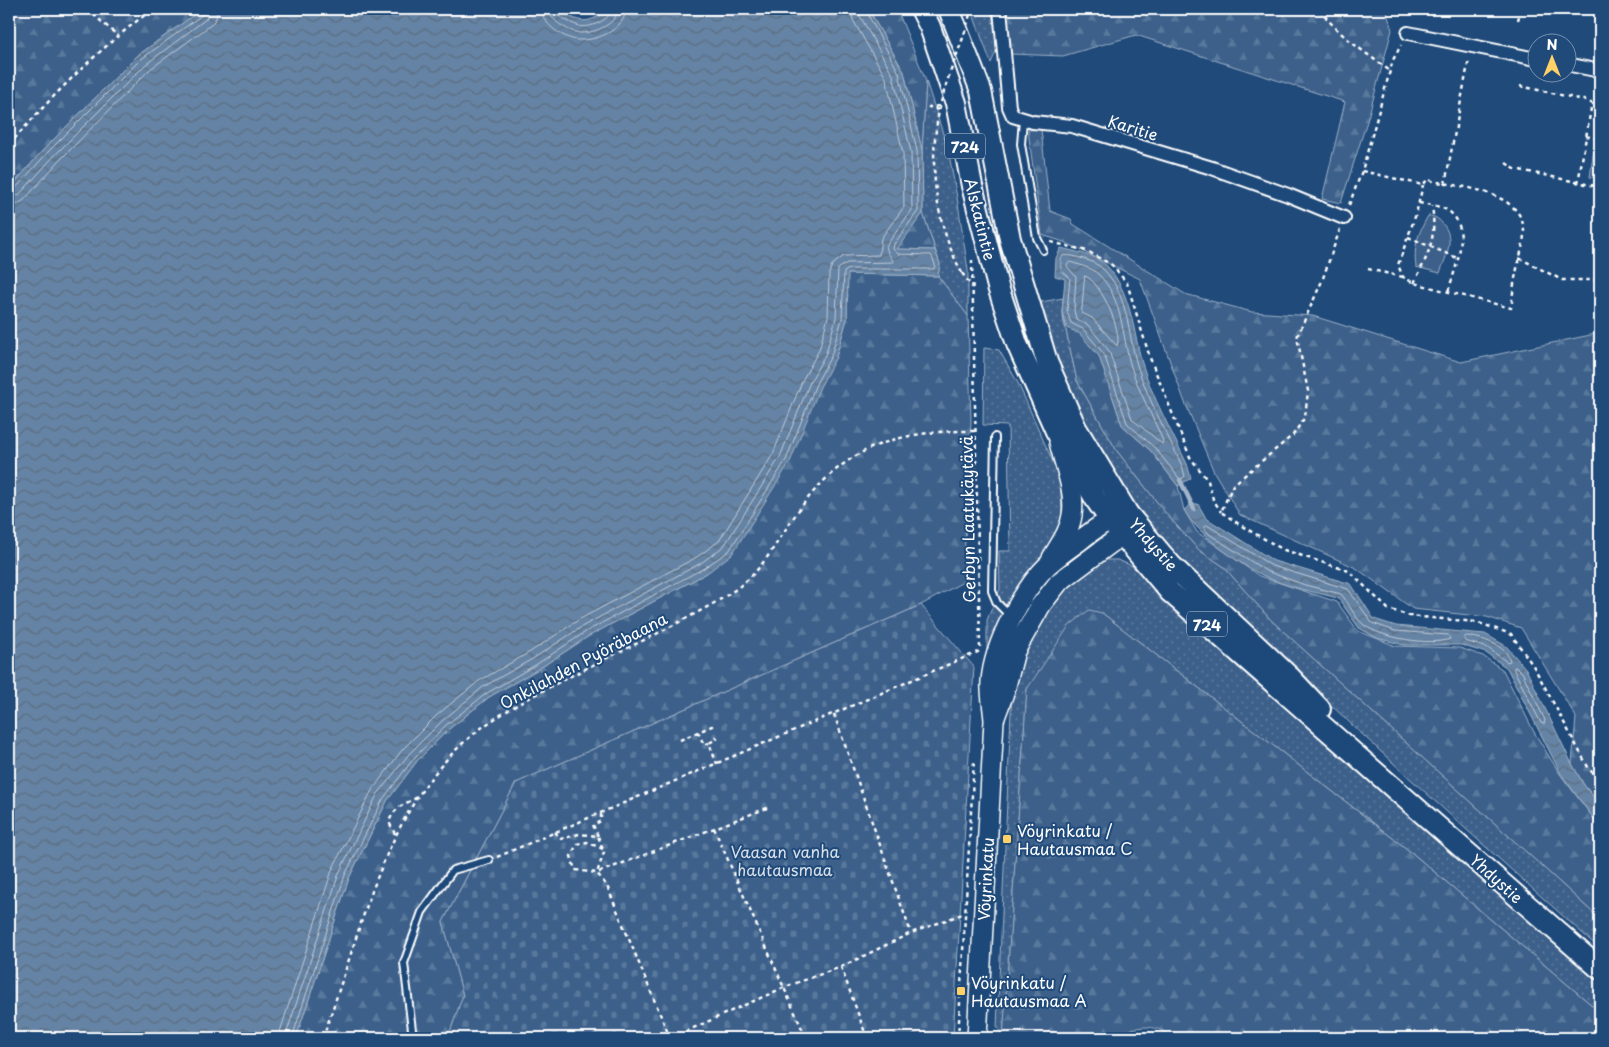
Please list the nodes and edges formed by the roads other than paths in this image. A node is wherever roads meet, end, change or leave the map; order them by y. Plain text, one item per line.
1 (920, 9) edge
2 (949, 9) edge
3 (1000, 9) edge
4 (1408, 33) road end
5 (1526, 56) edge
6 (1576, 66) edge
7 (1600, 71) edge
8 (1023, 120) junction
9 (1344, 218) road end
10 (1010, 239) joint
11 (1043, 250) dead end
12 (998, 287) joint
13 (1056, 431) junction
14 (995, 437) dead end
15 (1120, 523) junction
16 (1047, 566) junction
17 (1020, 622) junction
18 (489, 860) road end
19 (1600, 969) edge
20 (413, 1038) edge
21 (977, 1038) edge

1 - 12 main road, Alskatintie / 724
2 - 10 main road, Alskatintie / 724
3 - 8 street
4 - 5 street
6 - 7 street
8 - 9 street, Karitie
8 - 11 lane
10 - 15 main road, Yhdystie / 724
12 - 13 main road, Yhdystie / 724
13 - 15 main road, Yhdystie / 724
13 - 16 main road
14 - 17 lane
15 - 16 main road, Vöyrinkatu
15 - 17 main road, Vöyrinkatu
15 - 19 main road, Yhdystie / 724
16 - 17 main road, Vöyrinkatu
17 - 21 main road, Vöyrinkatu
18 - 20 lane

